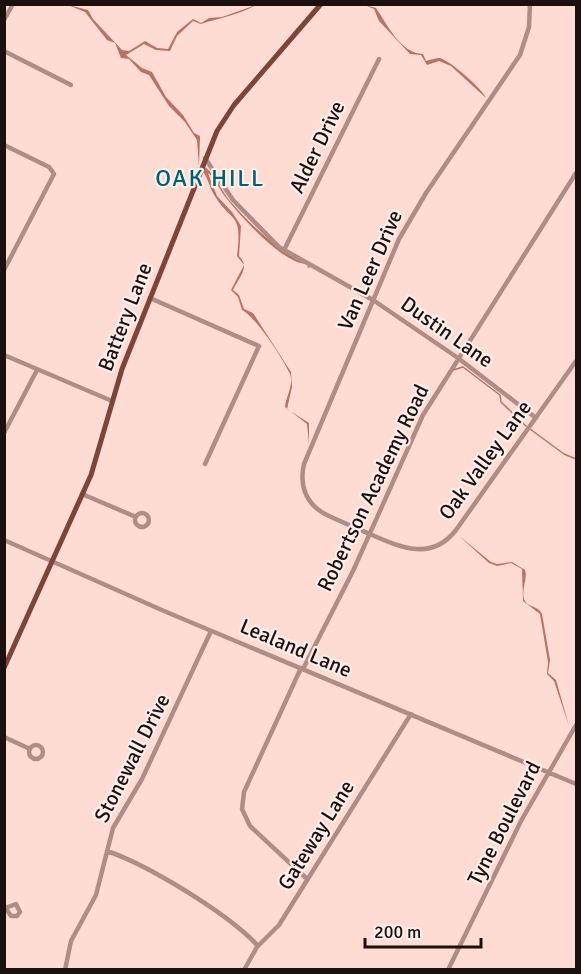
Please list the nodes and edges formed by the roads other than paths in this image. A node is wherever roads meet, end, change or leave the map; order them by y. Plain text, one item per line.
1 (13, 4) edge
2 (321, 4) edge
3 (530, 4) edge
4 (4, 20) edge
5 (4, 51) edge
6 (379, 59) dead end
7 (72, 85) dead end
8 (4, 145) edge
9 (205, 158) junction
10 (576, 172) edge
11 (284, 250) junction
12 (4, 270) edge
13 (150, 298) junction
14 (373, 300) junction
15 (4, 355) edge
16 (458, 358) junction
17 (576, 361) edge
18 (37, 370) junction
19 (112, 400) junction
20 (536, 418) junction
21 (4, 433) edge
22 (205, 464) dead end
23 (82, 494) junction
24 (136, 517) dead end
25 (370, 534) junction
26 (4, 540) edge
27 (52, 561) junction
28 (212, 630) junction
29 (4, 668) edge
30 (302, 669) junction
31 (411, 714) junction
32 (576, 725) edge
33 (4, 737) edge
34 (30, 749) dead end
35 (548, 772) junction
36 (576, 784) edge
37 (107, 851) junction
38 (306, 878) junction
39 (258, 946) junction
40 (65, 969) edge
41 (244, 969) edge
42 (448, 969) edge

1 - 4 street
2 - 9 main road, Battery Lane
3 - 14 street, Van Leer Drive
5 - 7 street
6 - 11 street, Alder Drive
8 - 12 street
9 - 11 street, Dustin Lane
9 - 13 main road, Battery Lane
10 - 16 street, Robertson Academy Road
11 - 14 street, Dustin Lane
13 - 19 main road, Battery Lane
13 - 22 street
14 - 16 street, Dustin Lane
14 - 25 street, Van Leer Drive
15 - 18 street
16 - 20 street, Dustin Lane
16 - 25 street, Robertson Academy Road
17 - 20 street, Oak Valley Lane
18 - 19 street
18 - 21 street
19 - 23 main road, Battery Lane
20 - 25 street, Oak Valley Lane
23 - 24 street
23 - 27 main road, Battery Lane
25 - 30 street, Robertson Academy Road
26 - 27 street, Lealand Lane
27 - 28 street, Lealand Lane
27 - 29 main road, Battery Lane
28 - 30 street, Lealand Lane
28 - 37 street, Stonewall Drive
30 - 31 street, Lealand Lane
30 - 38 street, Robertson Academy Road
31 - 35 street, Lealand Lane
31 - 38 street, Gateway Lane
32 - 35 street, Tyne Boulevard
33 - 34 street
35 - 36 street, Lealand Lane
35 - 42 street, Tyne Boulevard
37 - 39 street
37 - 40 street, Stonewall Drive
38 - 39 street, Gateway Lane
39 - 41 street, Gateway Lane

